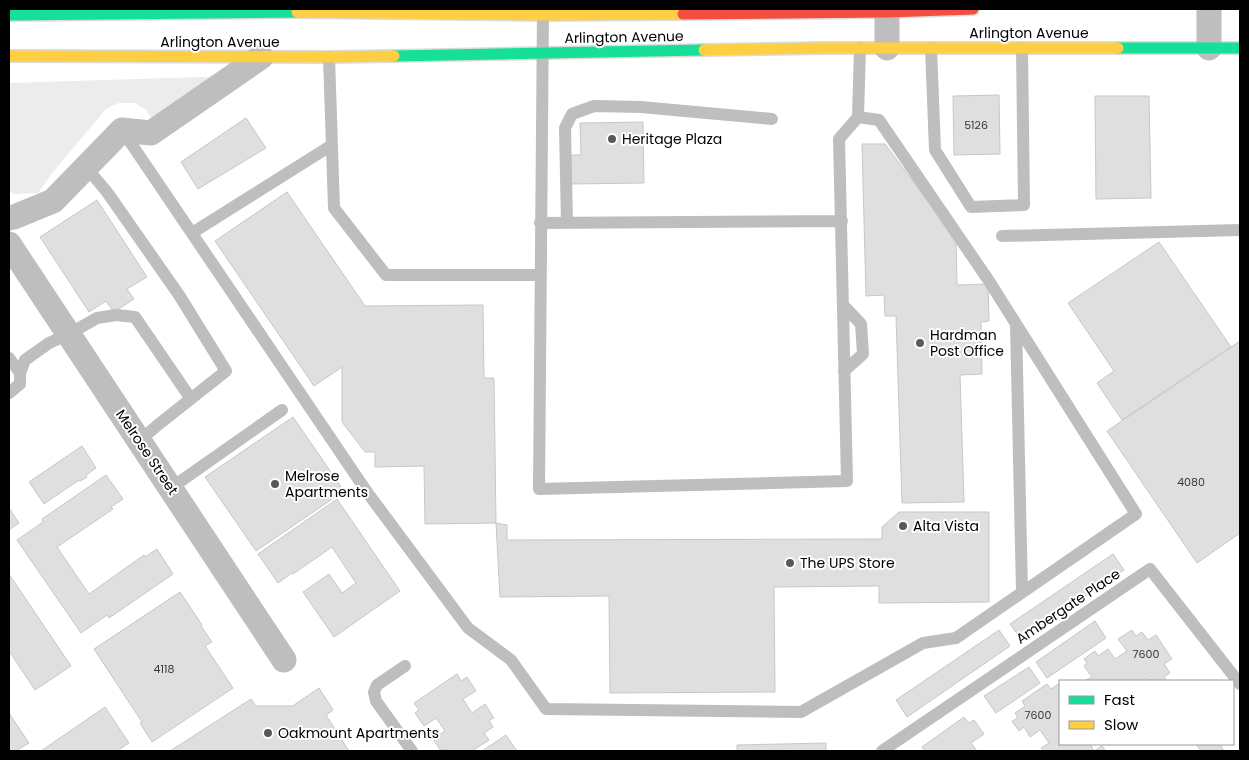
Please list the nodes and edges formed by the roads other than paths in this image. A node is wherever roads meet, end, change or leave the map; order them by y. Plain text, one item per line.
1 (973, 9) edge
2 (1209, 9) edge
3 (254, 10) edge
4 (887, 10) edge
5 (543, 12) edge
6 (9, 15) edge
7 (860, 48) junction
8 (887, 48) junction
9 (931, 48) junction
10 (1022, 48) junction
11 (1209, 48) junction
12 (1240, 48) edge
13 (542, 54) junction
14 (9, 56) edge
15 (261, 57) junction
16 (328, 57) junction
17 (858, 117) junction
18 (772, 119) dead end
19 (122, 130) junction
20 (332, 145) junction
21 (86, 168) junction
22 (9, 218) edge
23 (842, 220) junction
24 (540, 223) junction
25 (567, 223) junction
26 (1240, 230) edge
27 (192, 233) junction
28 (1002, 236) dead end
29 (9, 244) edge
30 (540, 276) junction
31 (843, 304) junction
32 (1016, 324) junction
33 (69, 334) junction
34 (9, 358) edge
35 (844, 371) junction
36 (20, 373) junction
37 (9, 393) edge
38 (191, 398) junction
39 (282, 410) dead end
40 (139, 440) junction
41 (171, 488) junction
42 (1022, 592) junction
43 (284, 660) dead end
44 (404, 666) dead end
45 (1240, 684) edge
46 (412, 751) edge
47 (882, 751) edge

1 - 4 main road, Arlington Avenue
2 - 11 street
3 - 5 main road, Arlington Avenue
3 - 6 main road, Arlington Avenue
4 - 5 main road, Arlington Avenue
4 - 8 street
5 - 13 lane
7 - 8 main road, Arlington Avenue
7 - 13 main road, Arlington Avenue
7 - 17 lane
8 - 9 main road, Arlington Avenue
9 - 10 main road, Arlington Avenue
9 - 10 lane
10 - 11 main road, Arlington Avenue
11 - 12 main road, Arlington Avenue
13 - 16 main road, Arlington Avenue
13 - 24 lane
14 - 15 main road, Arlington Avenue
15 - 16 main road, Arlington Avenue
15 - 19 street
16 - 20 lane
17 - 23 lane
17 - 32 lane
18 - 25 lane
19 - 21 street
19 - 27 lane
20 - 27 lane
20 - 30 lane
21 - 22 street
21 - 38 lane
23 - 25 lane
23 - 31 lane
24 - 25 lane
24 - 30 lane
26 - 28 lane
27 - 42 lane
29 - 33 street, Melrose Street
30 - 35 lane
31 - 35 lane
31 - 35 lane
32 - 42 lane
32 - 42 lane
33 - 36 lane
33 - 38 lane
33 - 40 street, Melrose Street
34 - 36 lane
36 - 37 lane
38 - 40 lane
39 - 41 lane
40 - 41 street, Melrose Street
41 - 43 street, Melrose Street
44 - 46 lane
45 - 47 lane, Ambergate Place

